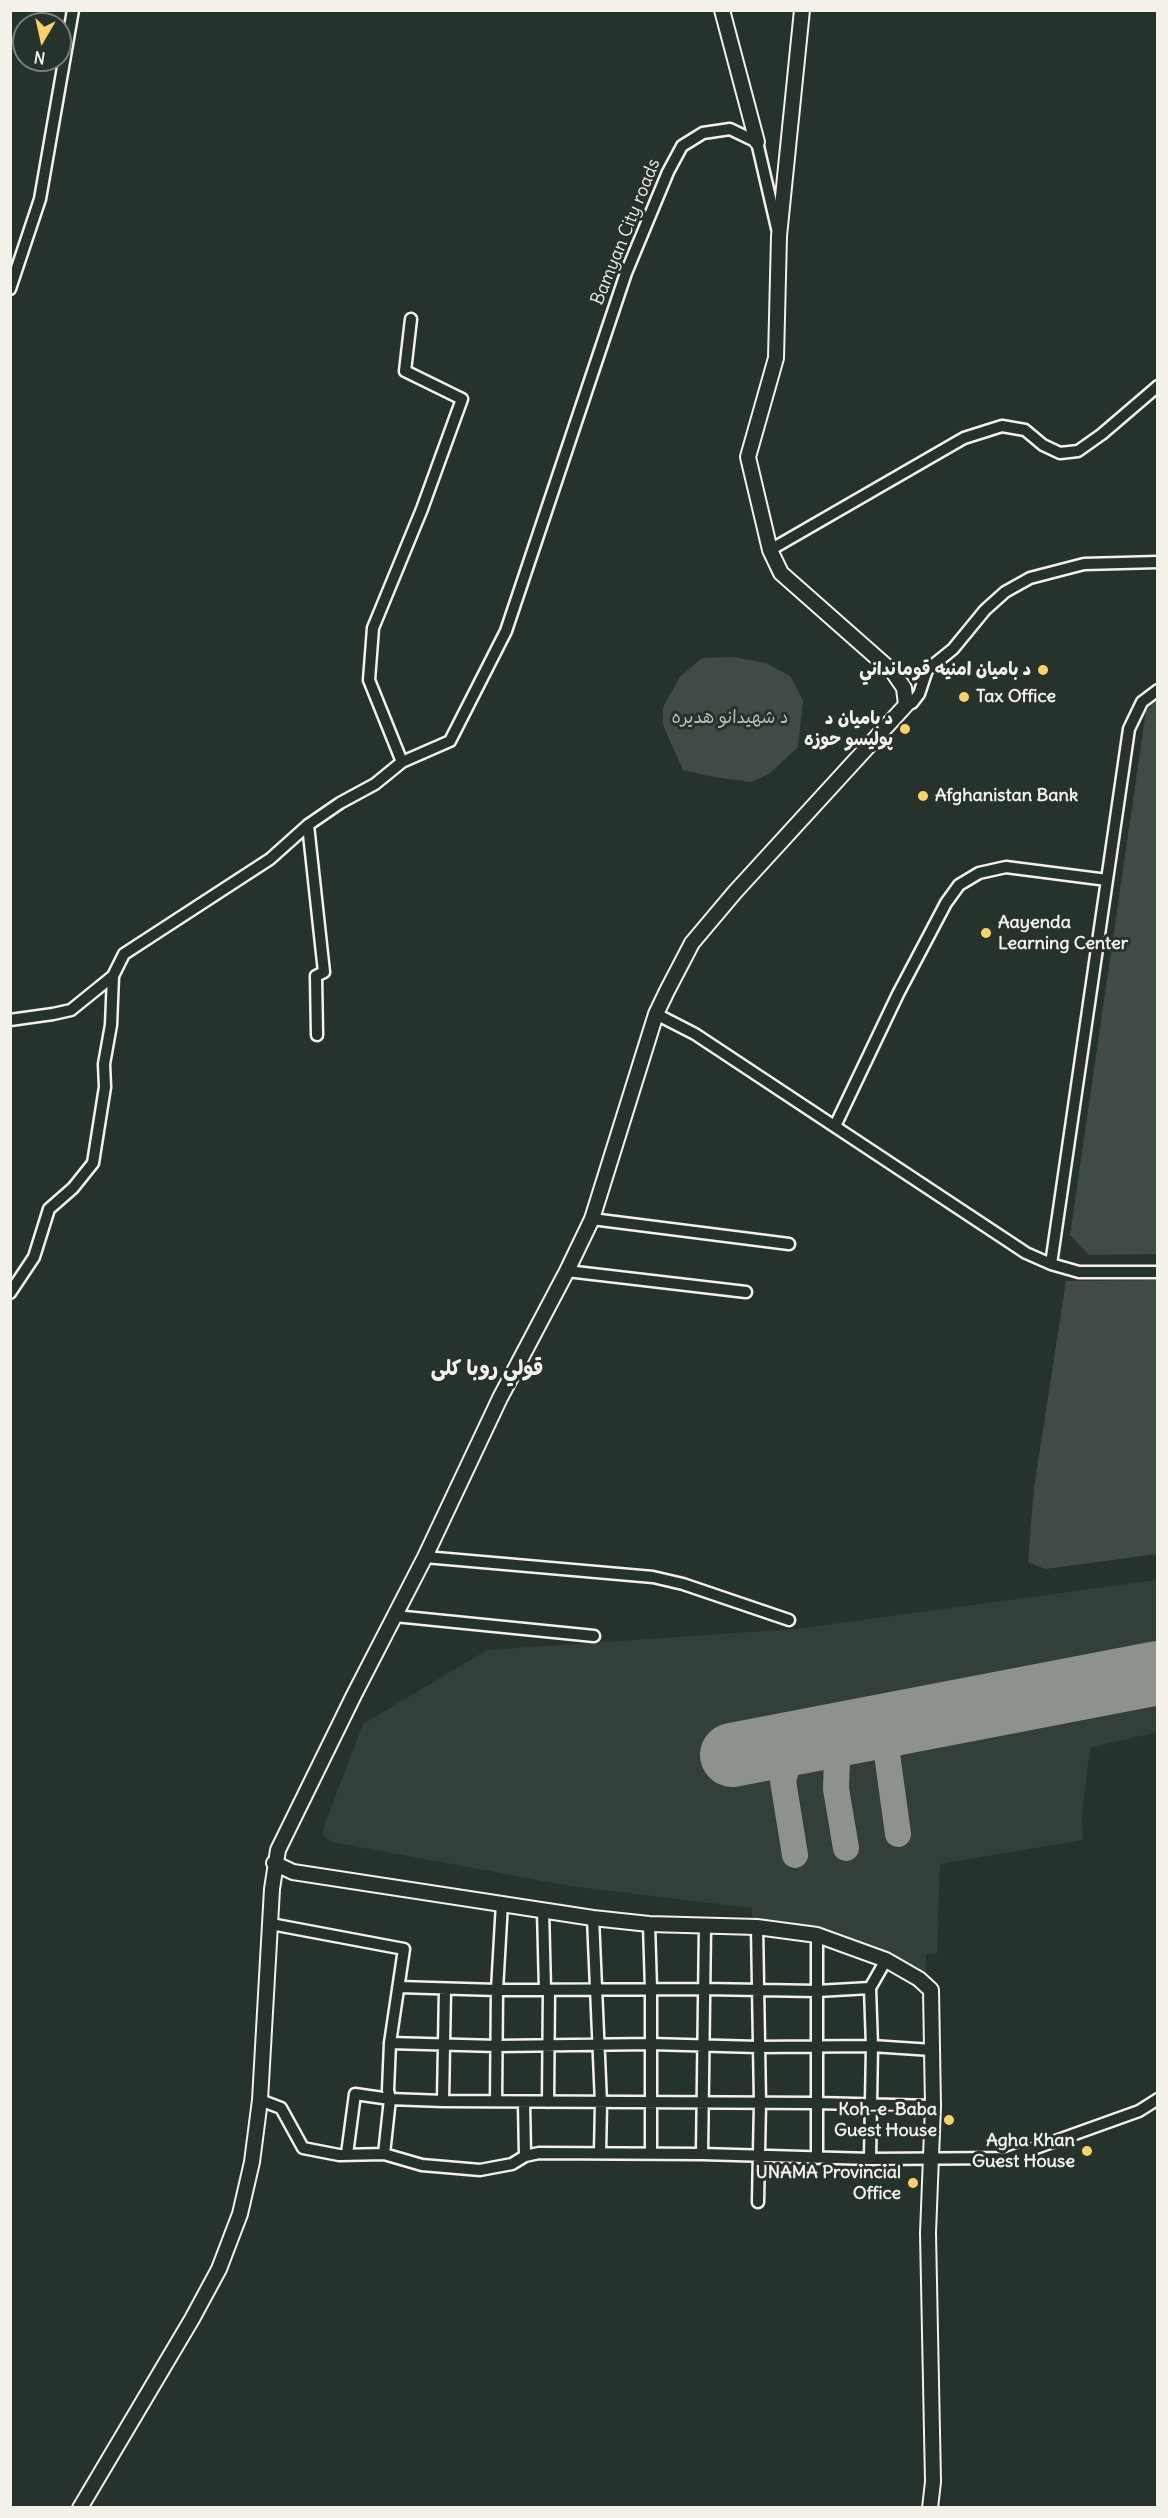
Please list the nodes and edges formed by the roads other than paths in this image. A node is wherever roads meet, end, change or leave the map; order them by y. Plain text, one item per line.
1 (73, 10) edge
2 (722, 10) edge
3 (802, 10) edge
4 (756, 142) junction
5 (779, 236) junction
6 (10, 289) edge
7 (411, 319) dead end
8 (1158, 386) edge
9 (770, 550) junction
10 (1158, 562) edge
11 (1158, 690) edge
12 (906, 705) junction
13 (402, 762) junction
14 (308, 825) junction
15 (1107, 880) junction
16 (114, 976) junction
17 (656, 1014) junction
18 (10, 1020) edge
19 (317, 1035) dead end
20 (835, 1126) junction
21 (592, 1219) junction
22 (789, 1244) dead end
23 (1051, 1264) junction
24 (567, 1271) junction
25 (1158, 1272) edge
26 (746, 1292) dead end
27 (10, 1293) edge
28 (425, 1557) junction
29 (395, 1616) junction
30 (789, 1620) dead end
31 (594, 1636) dead end
32 (274, 1863) junction
33 (502, 1903) junction
34 (543, 1910) junction
35 (593, 1918) junction
36 (271, 1924) junction
37 (649, 1924) junction
38 (705, 1926) junction
39 (757, 1927) junction
40 (817, 1935) junction
41 (886, 1960) junction
42 (399, 1987) junction
43 (870, 1988) junction
44 (445, 1989) junction
45 (597, 1989) junction
46 (651, 1989) junction
47 (705, 1989) junction
48 (756, 1989) junction
49 (497, 1990) junction
50 (547, 1990) junction
51 (817, 1991) junction
52 (390, 2043) junction
53 (549, 2044) junction
54 (650, 2044) junction
55 (444, 2045) junction
56 (598, 2045) junction
57 (704, 2045) junction
58 (497, 2046) junction
59 (816, 2046) junction
60 (872, 2046) junction
61 (758, 2048) junction
62 (932, 2050) junction
63 (390, 2099) junction
64 (1158, 2099) edge
65 (260, 2100) junction
66 (443, 2101) junction
67 (496, 2102) junction
68 (524, 2102) junction
69 (548, 2102) junction
70 (650, 2102) junction
71 (601, 2103) junction
72 (704, 2103) junction
73 (760, 2103) junction
74 (817, 2103) junction
75 (871, 2104) junction
76 (933, 2106) junction
77 (600, 2153) junction
78 (651, 2153) junction
79 (347, 2154) junction
80 (384, 2154) junction
81 (702, 2154) junction
82 (525, 2156) junction
83 (759, 2156) junction
84 (931, 2157) junction
85 (817, 2158) junction
86 (870, 2159) junction
87 (758, 2202) dead end
88 (80, 2508) edge
89 (930, 2508) edge

1 - 6 street
2 - 4 street
3 - 5 street
4 - 5 street
4 - 13 street, Bamyan City roads
5 - 9 street
7 - 13 street
8 - 9 street
9 - 12 street
10 - 12 street
11 - 15 street
12 - 17 street
13 - 14 street, Bamyan City roads
14 - 16 street, Bamyan City roads
14 - 19 street
15 - 20 street
15 - 23 street
16 - 18 street
16 - 27 street
17 - 20 street
17 - 21 street
20 - 23 street
21 - 22 street
21 - 24 street
23 - 25 street
24 - 26 street
24 - 28 street
28 - 29 street
28 - 30 street
29 - 31 street
29 - 32 street
32 - 33 street
32 - 36 street
33 - 34 street
33 - 49 street
34 - 35 street
34 - 50 street
35 - 37 street
35 - 45 street
36 - 42 street
36 - 65 street
37 - 38 street
37 - 46 street
38 - 39 street
38 - 47 street
39 - 40 street
39 - 48 street
40 - 41 street
40 - 51 street
41 - 43 street
41 - 62 street
42 - 44 street
42 - 52 street
43 - 51 street
43 - 60 street
44 - 49 street
44 - 55 street
45 - 46 street
45 - 50 street
45 - 56 street
46 - 47 street
46 - 54 street
47 - 48 street
47 - 57 street
48 - 51 street
48 - 61 street
49 - 50 street
49 - 58 street
50 - 53 street
51 - 59 street
52 - 55 street
52 - 63 street
53 - 56 street
53 - 58 street
53 - 69 street
54 - 56 street
54 - 57 street
54 - 70 street
55 - 58 street
55 - 66 street
56 - 71 street
57 - 61 street
57 - 72 street
58 - 67 street
59 - 60 street
59 - 61 street
59 - 74 street
60 - 62 street
60 - 75 street
61 - 73 street
62 - 76 street
63 - 66 street
63 - 79 street
63 - 80 street
64 - 84 street
65 - 79 street
65 - 88 street
66 - 67 street
67 - 68 street
68 - 69 street
68 - 82 street
69 - 71 street
70 - 71 street
70 - 72 street
70 - 78 street
71 - 77 street
72 - 73 street
72 - 81 street
73 - 74 street
73 - 83 street
74 - 75 street
74 - 85 street
75 - 76 street
75 - 86 street
76 - 84 street
77 - 78 street
77 - 82 street
78 - 81 street
79 - 80 street
80 - 82 street
81 - 83 street
83 - 85 street
83 - 87 street
84 - 86 street
84 - 89 street
85 - 86 street

